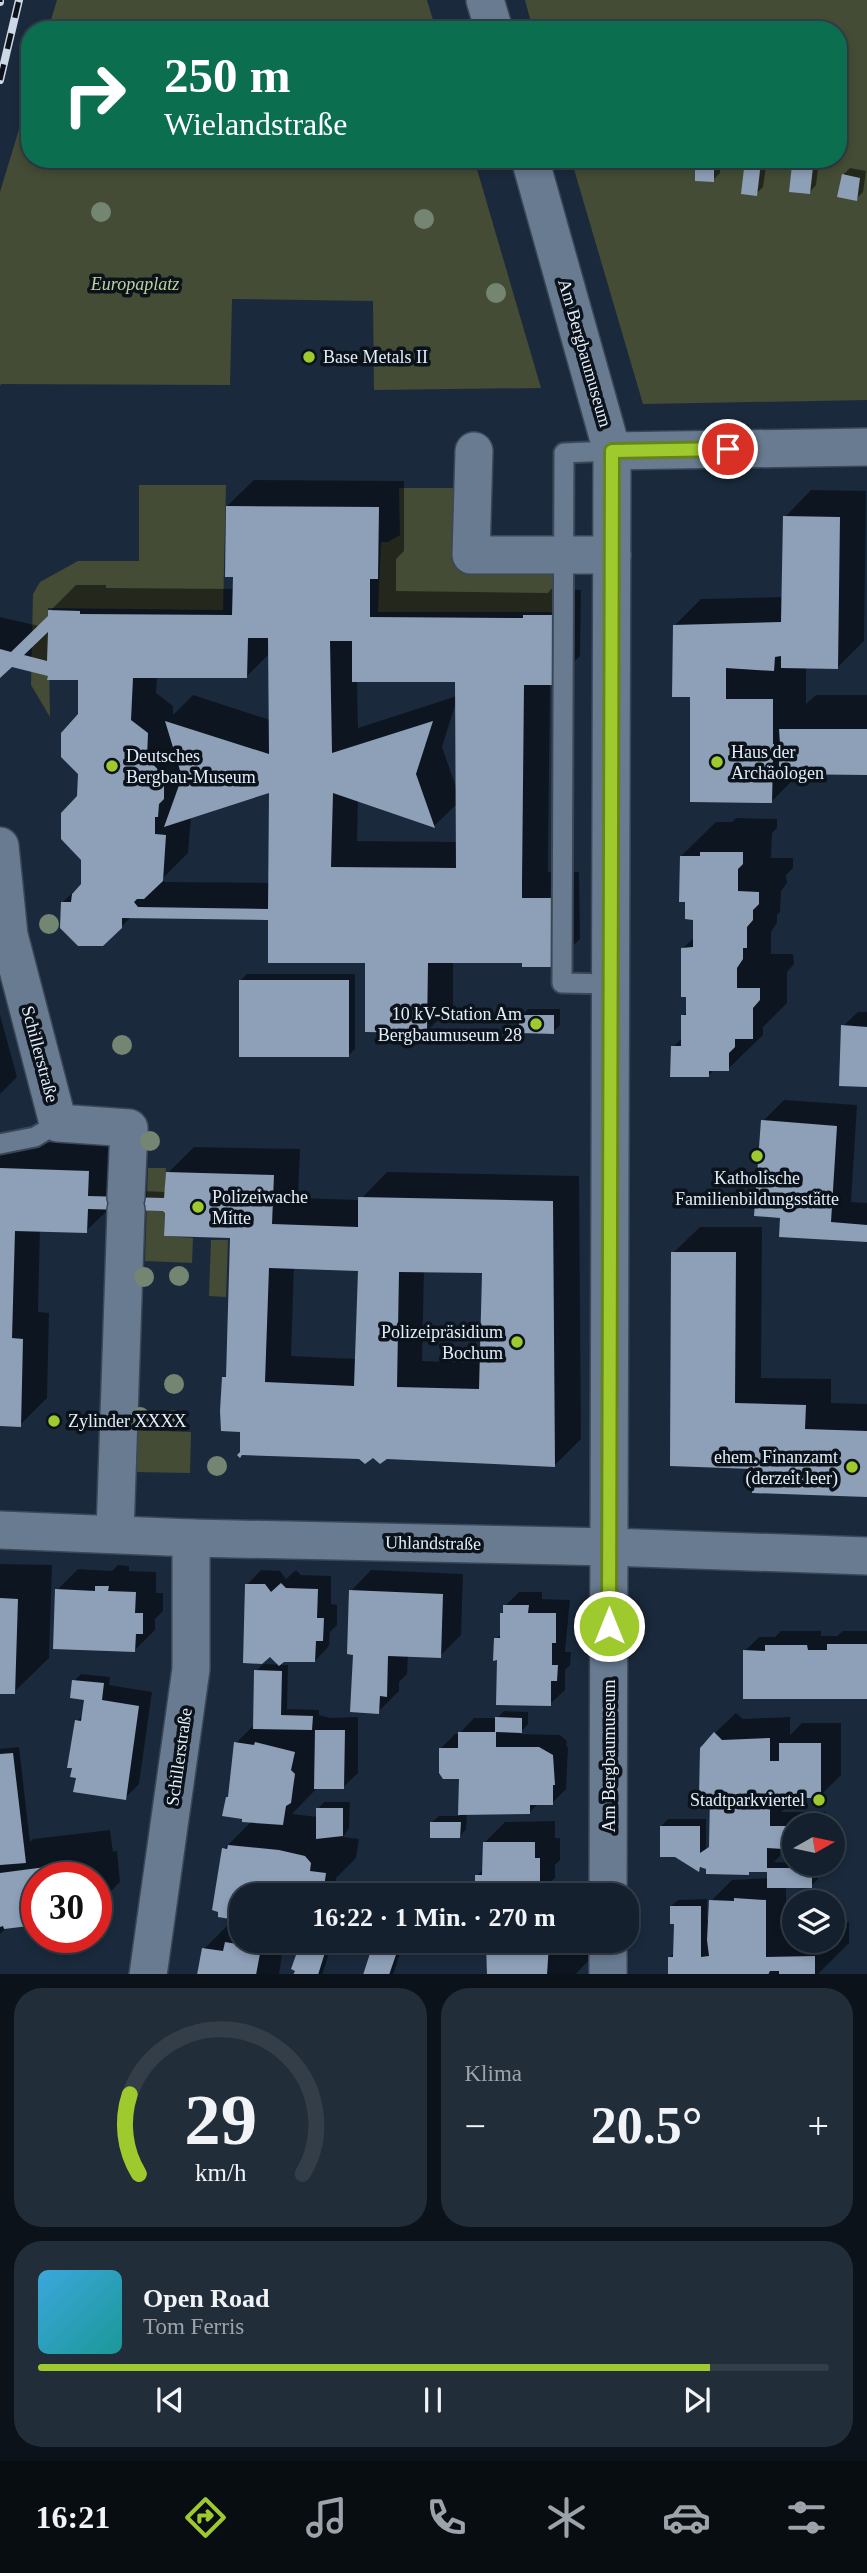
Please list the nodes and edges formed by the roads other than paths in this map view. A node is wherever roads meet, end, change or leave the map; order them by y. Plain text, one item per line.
1 (485, 0) edge
2 (491, 21) edge
3 (533, 168) edge
4 (867, 447) edge
5 (474, 451) dead end
6 (612, 451) junction
7 (612, 555) junction
8 (563, 556) junction
9 (0, 846) edge
10 (611, 984) junction
11 (58, 1123) junction
12 (0, 1144) edge
13 (0, 1530) edge
14 (115, 1534) junction
15 (191, 1538) junction
16 (610, 1547) junction
17 (867, 1556) edge
18 (608, 1883) edge
19 (608, 1953) edge
20 (148, 1974) edge
21 (608, 1974) edge

1 - 2 street
3 - 6 street, Am Bergbaumuseum
4 - 6 street
5 - 8 street
6 - 7 street, Am Bergbaumuseum
6 - 8 lane
7 - 8 street
7 - 10 street, Am Bergbaumuseum
8 - 10 lane
9 - 11 street, Schillerstraße
10 - 16 street, Am Bergbaumuseum
11 - 12 lane
11 - 14 street, Schillerstraße
13 - 14 street, Uhlandstraße
14 - 15 street, Uhlandstraße
15 - 16 street, Uhlandstraße
15 - 20 street, Schillerstraße
16 - 17 street, Uhlandstraße
16 - 18 street, Am Bergbaumuseum
19 - 21 street

